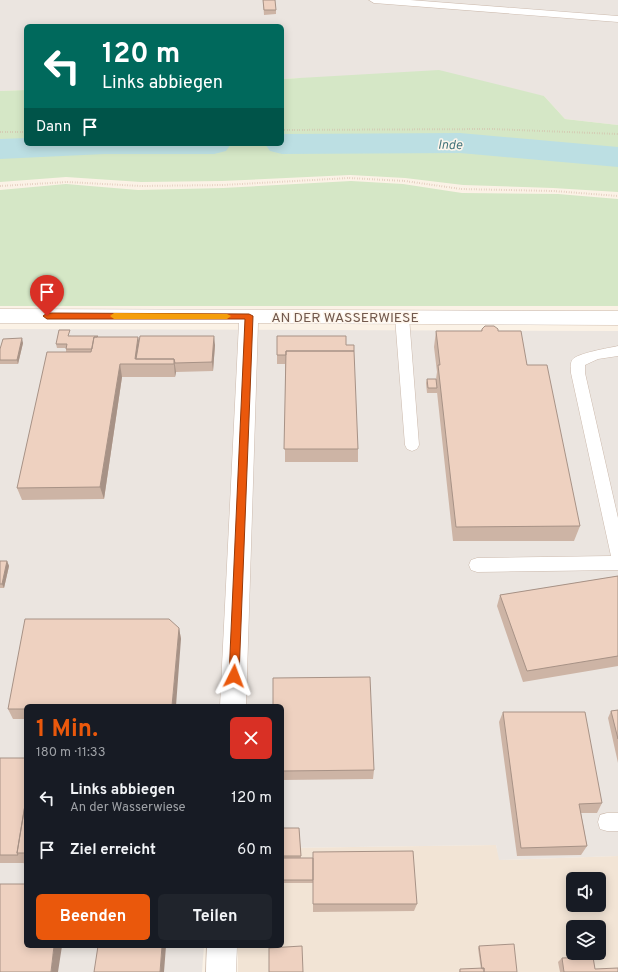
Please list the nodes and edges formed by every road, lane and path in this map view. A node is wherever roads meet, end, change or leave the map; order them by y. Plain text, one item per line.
1 (374, 0) edge
2 (618, 18) edge
3 (284, 130) edge
4 (0, 132) edge
5 (24, 132) edge
6 (618, 134) edge
7 (0, 186) edge
8 (618, 196) edge
9 (0, 316) edge
10 (249, 316) junction
11 (402, 317) junction
12 (618, 318) edge
13 (618, 351) edge
14 (412, 445) dead end
15 (618, 554) edge
16 (618, 562) edge
17 (477, 565) dead end
18 (232, 704) edge
19 (222, 948) edge
20 (221, 972) edge

1 - 2 lane
3 - 6 path
4 - 5 path
7 - 8 path
9 - 10 street, AN DER WASSERWIESE
10 - 11 street, AN DER WASSERWIESE
10 - 18 street
11 - 12 street, AN DER WASSERWIESE
11 - 14 lane
13 - 15 lane
16 - 17 lane
19 - 20 street

